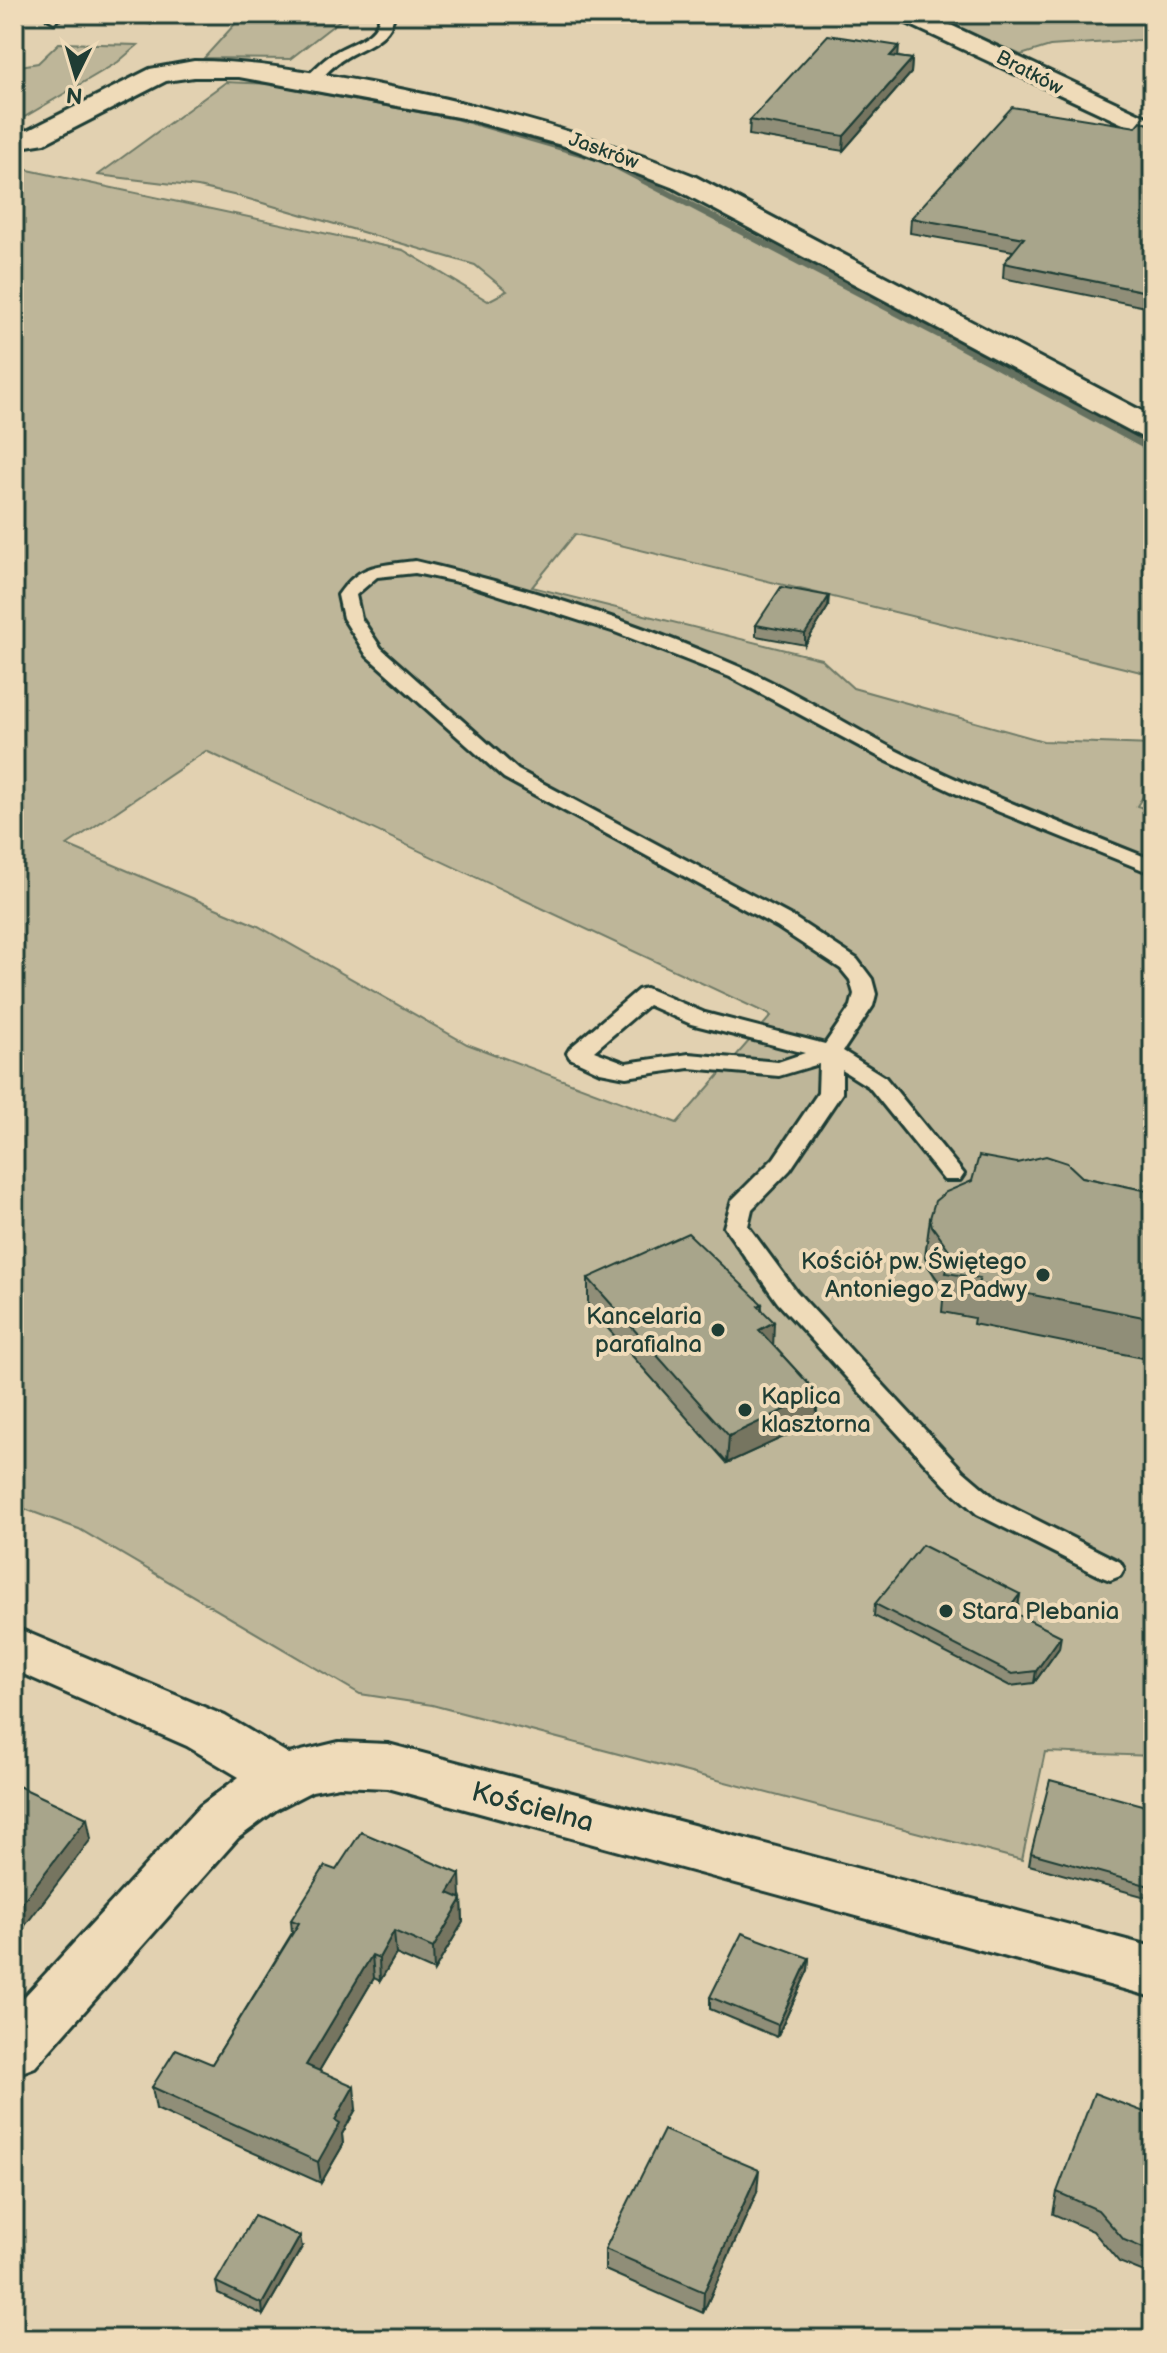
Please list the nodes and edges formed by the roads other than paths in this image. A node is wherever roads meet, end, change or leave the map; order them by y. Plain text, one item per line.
1 (387, 14) edge
2 (907, 14) edge
3 (311, 80) junction
4 (1153, 130) edge
5 (14, 140) edge
6 (1153, 430) edge
7 (1153, 868) edge
8 (830, 1053) junction
9 (952, 1174) dead end
10 (1110, 1569) dead end
11 (14, 1647) edge
12 (283, 1777) junction
13 (1153, 1972) edge
14 (14, 2049) edge

1 - 3 lane
2 - 4 street, Bratków
3 - 5 street, Jaskrów
3 - 6 street, Jaskrów
7 - 8 lane
8 - 8 lane
8 - 9 lane
8 - 10 lane
11 - 12 street
12 - 13 street, Kościelna
12 - 14 street, Kościelna

